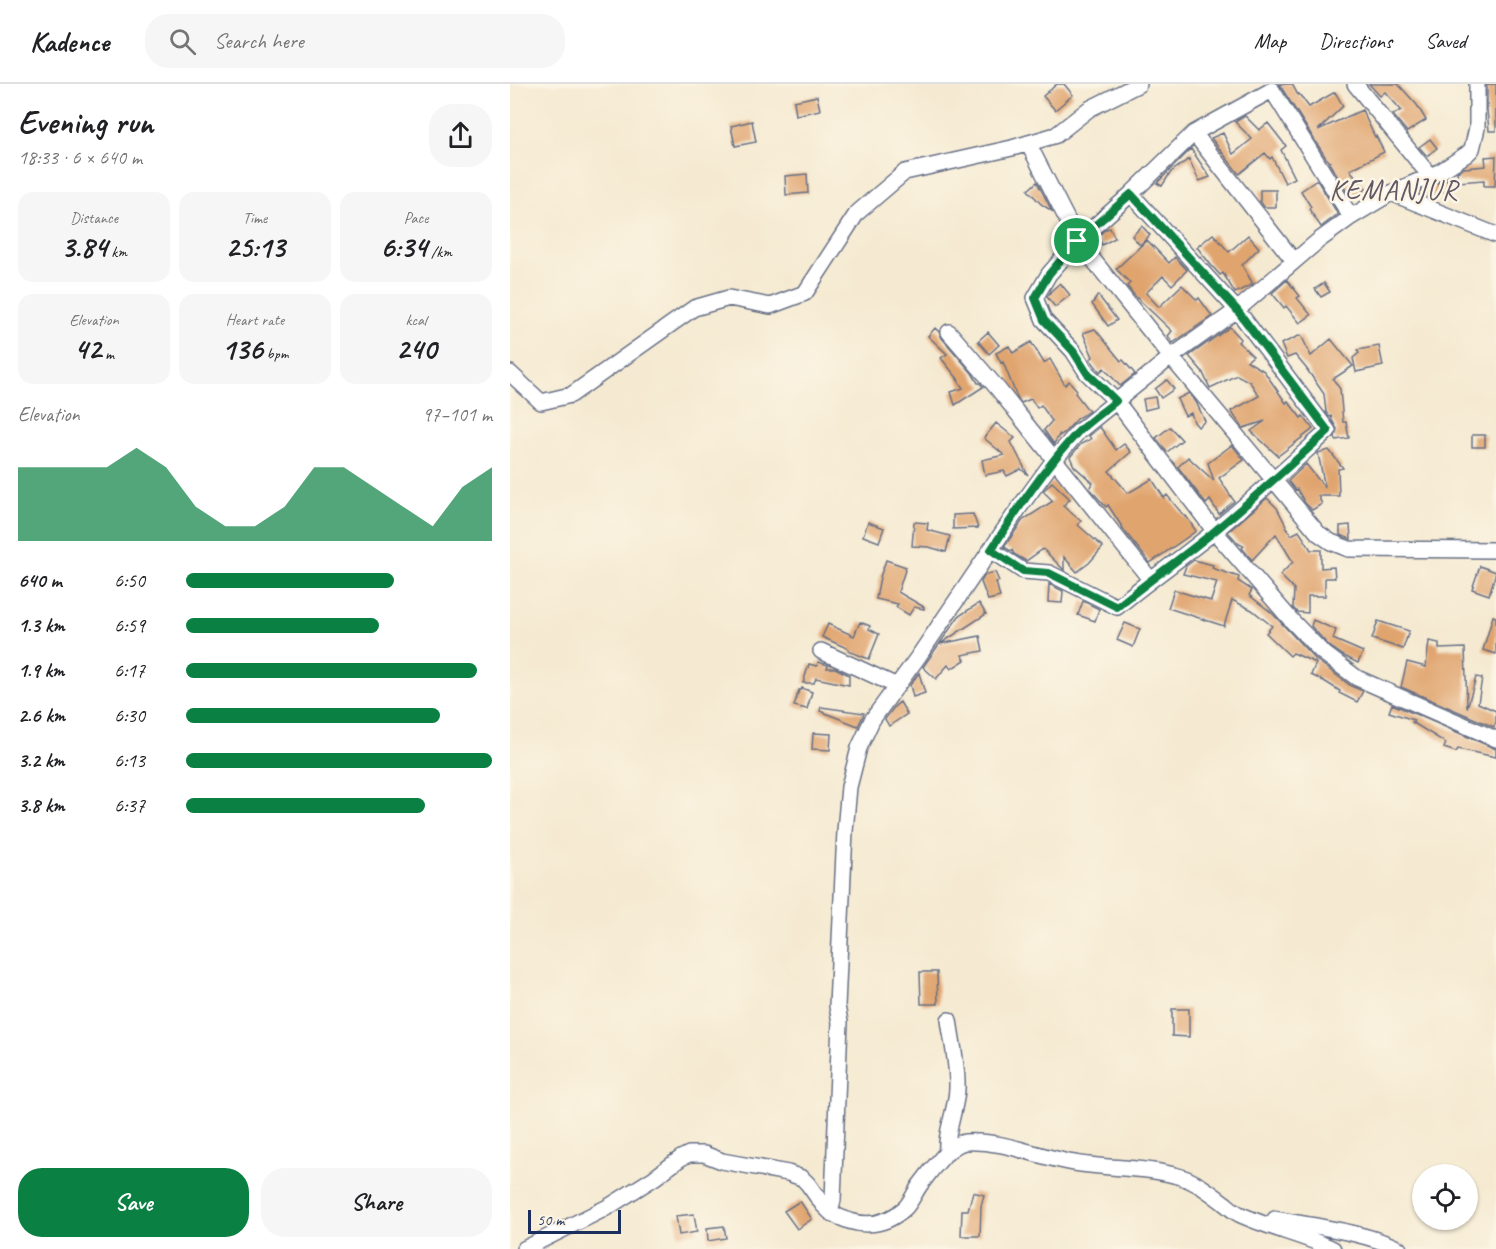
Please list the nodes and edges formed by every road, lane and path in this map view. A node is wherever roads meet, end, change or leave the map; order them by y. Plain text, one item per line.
1 (1139, 84) edge
2 (1355, 84) edge
3 (1477, 84) edge
4 (1194, 133) junction
5 (1028, 143) junction
6 (1430, 176) junction
7 (1391, 193) junction
8 (1131, 194) junction
9 (1351, 216) junction
10 (1496, 235) edge
11 (1077, 241) junction
12 (1294, 261) junction
13 (1237, 310) junction
14 (949, 332) dead end
15 (1171, 357) junction
16 (510, 373) edge
17 (1116, 401) junction
18 (1054, 460) junction
19 (1274, 480) junction
20 (1214, 531) junction
21 (991, 550) junction
22 (1496, 550) edge
23 (1150, 579) junction
24 (821, 651) dead end
25 (897, 686) junction
26 (1496, 739) edge
27 (949, 1020) dead end
28 (946, 1153) junction
29 (830, 1212) junction
30 (1243, 1215) junction
31 (524, 1249) edge
32 (1333, 1249) edge
33 (1399, 1249) edge

1 - 5 street
2 - 6 street
3 - 6 street
4 - 8 street
4 - 9 street
4 - 12 street
5 - 11 street
5 - 16 street
6 - 7 street
7 - 9 street
7 - 10 street
8 - 11 street
8 - 13 street
9 - 12 street
11 - 15 street
11 - 17 street
12 - 13 street
13 - 15 street
13 - 19 street
14 - 18 street
15 - 17 street
15 - 19 street
17 - 18 street
17 - 20 street
18 - 21 street
18 - 23 street
19 - 20 street
19 - 22 street
20 - 23 street
20 - 26 street
21 - 23 street
21 - 25 street
24 - 25 street
25 - 29 street
27 - 28 street
28 - 29 street
28 - 30 street
29 - 31 street
30 - 32 street
30 - 33 street

